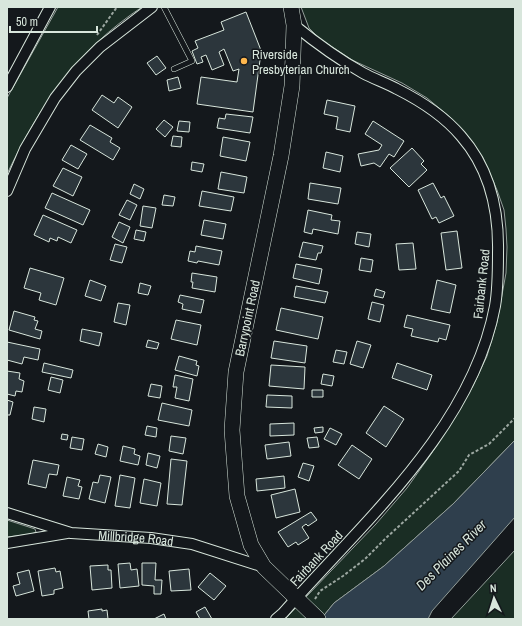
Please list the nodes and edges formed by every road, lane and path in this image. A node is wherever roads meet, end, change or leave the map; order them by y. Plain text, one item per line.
1 (50, 7) edge
2 (152, 7) edge
3 (164, 7) edge
4 (291, 7) edge
5 (294, 25) junction
6 (174, 69) dead end
7 (7, 87) edge
8 (7, 191) edge
9 (515, 418) edge
10 (7, 513) edge
11 (71, 533) junction
12 (7, 543) edge
13 (264, 567) junction
14 (301, 603) junction
15 (276, 619) edge
16 (318, 619) edge

1 - 7 street
2 - 8 street
3 - 6 lane
4 - 5 street, Barrypoint Road
5 - 13 street, Barrypoint Road
5 - 14 street, Fairbank Road
9 - 14 path
10 - 11 street, Millbridge Road
11 - 12 street
11 - 13 street, Millbridge Road
13 - 14 street, Barrypoint Road
14 - 15 street, Fairbank Road
14 - 16 street

